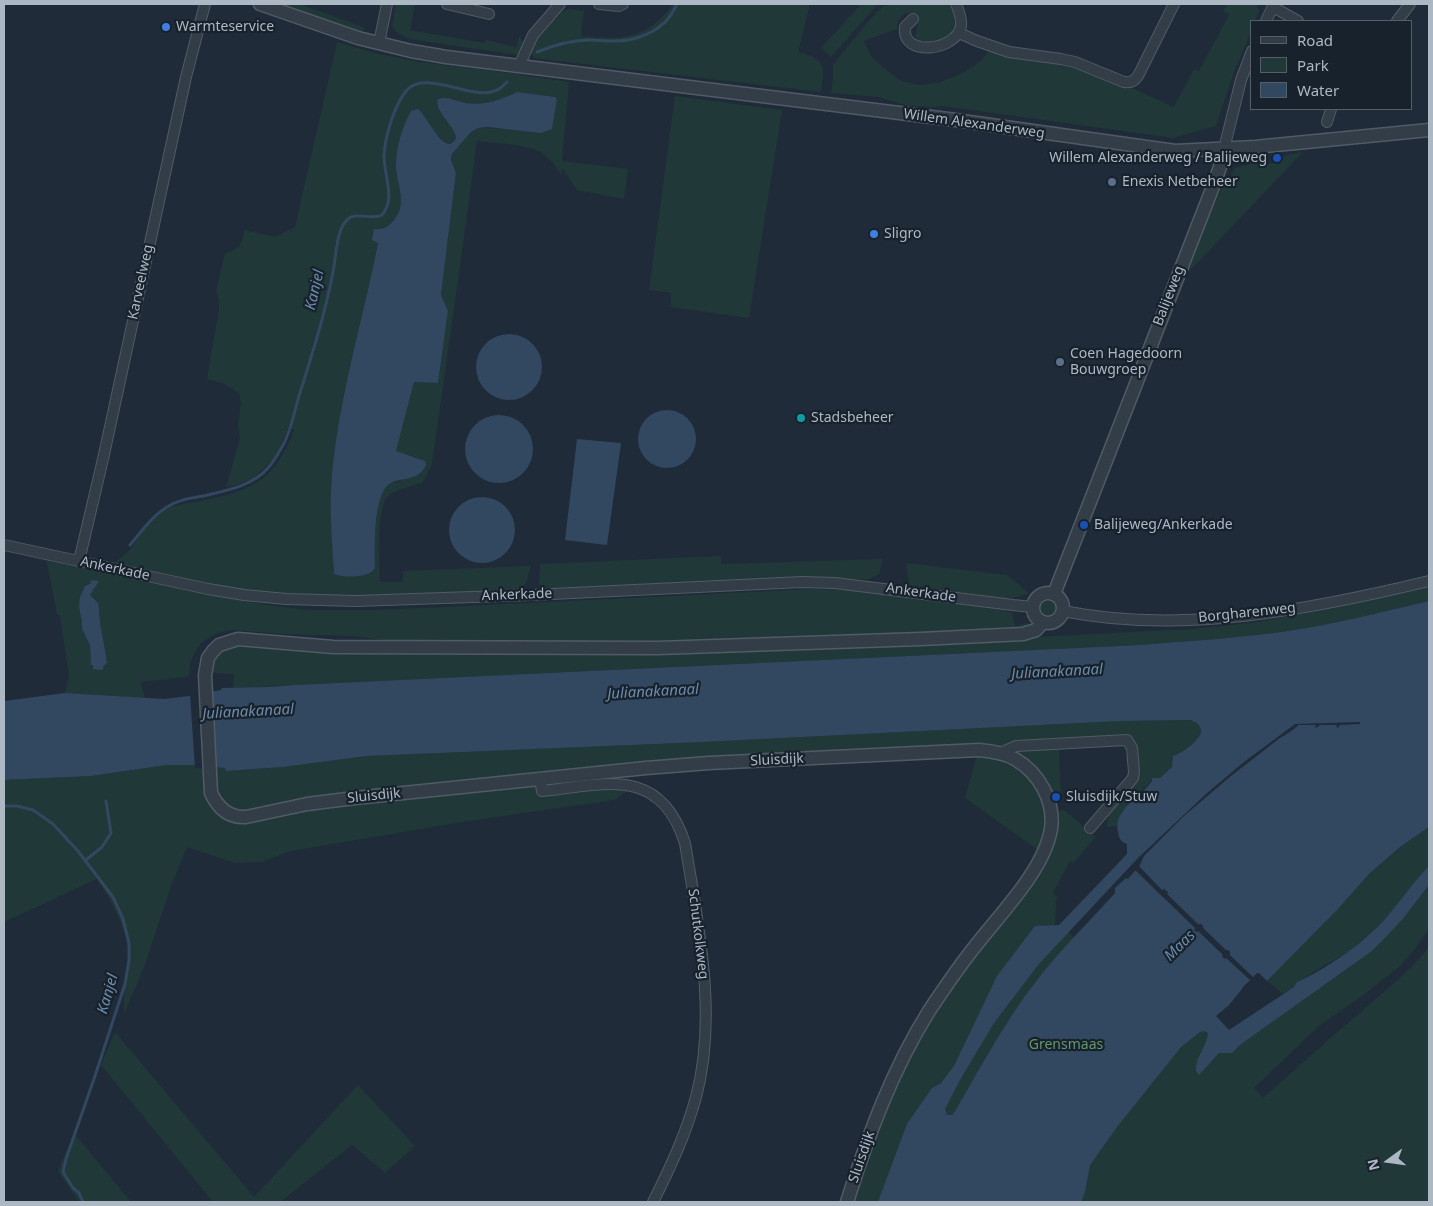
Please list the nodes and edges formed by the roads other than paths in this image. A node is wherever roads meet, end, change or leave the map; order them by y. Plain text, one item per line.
1 (205, 4) edge
2 (260, 4) edge
3 (387, 4) edge
4 (447, 4) edge
5 (560, 4) edge
6 (600, 4) edge
7 (623, 4) edge
8 (956, 4) edge
9 (1174, 4) edge
10 (1410, 4) edge
11 (1274, 5) edge
12 (489, 14) dead end
13 (913, 20) dead end
14 (1266, 20) edge
15 (1296, 20) edge
16 (1398, 20) edge
17 (959, 33) junction
18 (379, 43) junction
19 (1250, 57) edge
20 (519, 66) junction
21 (1331, 110) edge
22 (1327, 122) dead end
23 (1429, 130) edge
24 (1224, 149) junction
25 (4, 545) edge
26 (78, 561) junction
27 (1429, 580) edge
28 (1054, 594) junction
29 (1033, 607) junction
30 (1063, 611) junction
31 (1043, 622) junction
32 (1000, 753) junction
33 (540, 778) junction
34 (1090, 828) dead end
35 (653, 1202) edge
36 (847, 1202) edge

1 - 26 street, Karveelweg
2 - 18 street, Willem Alexanderweg
3 - 18 street
4 - 12 street
5 - 20 street
6 - 7 street
8 - 17 street
9 - 17 street
10 - 16 street
11 - 14 street
11 - 15 street
13 - 17 street
18 - 20 street, Willem Alexanderweg
19 - 24 street, Balijeweg
20 - 24 street, Willem Alexanderweg
21 - 22 street
23 - 24 street, Willem Alexanderweg
24 - 28 street, Balijeweg
25 - 26 street, Ankerkade
26 - 29 street, Ankerkade
27 - 30 street, Borgharenweg
28 - 29 street
28 - 30 street
29 - 31 street
30 - 31 street
31 - 33 street, Sluisdijk
32 - 33 street, Sluisdijk
32 - 34 street
32 - 36 street, Sluisdijk
33 - 35 street, Schutkolkweg

